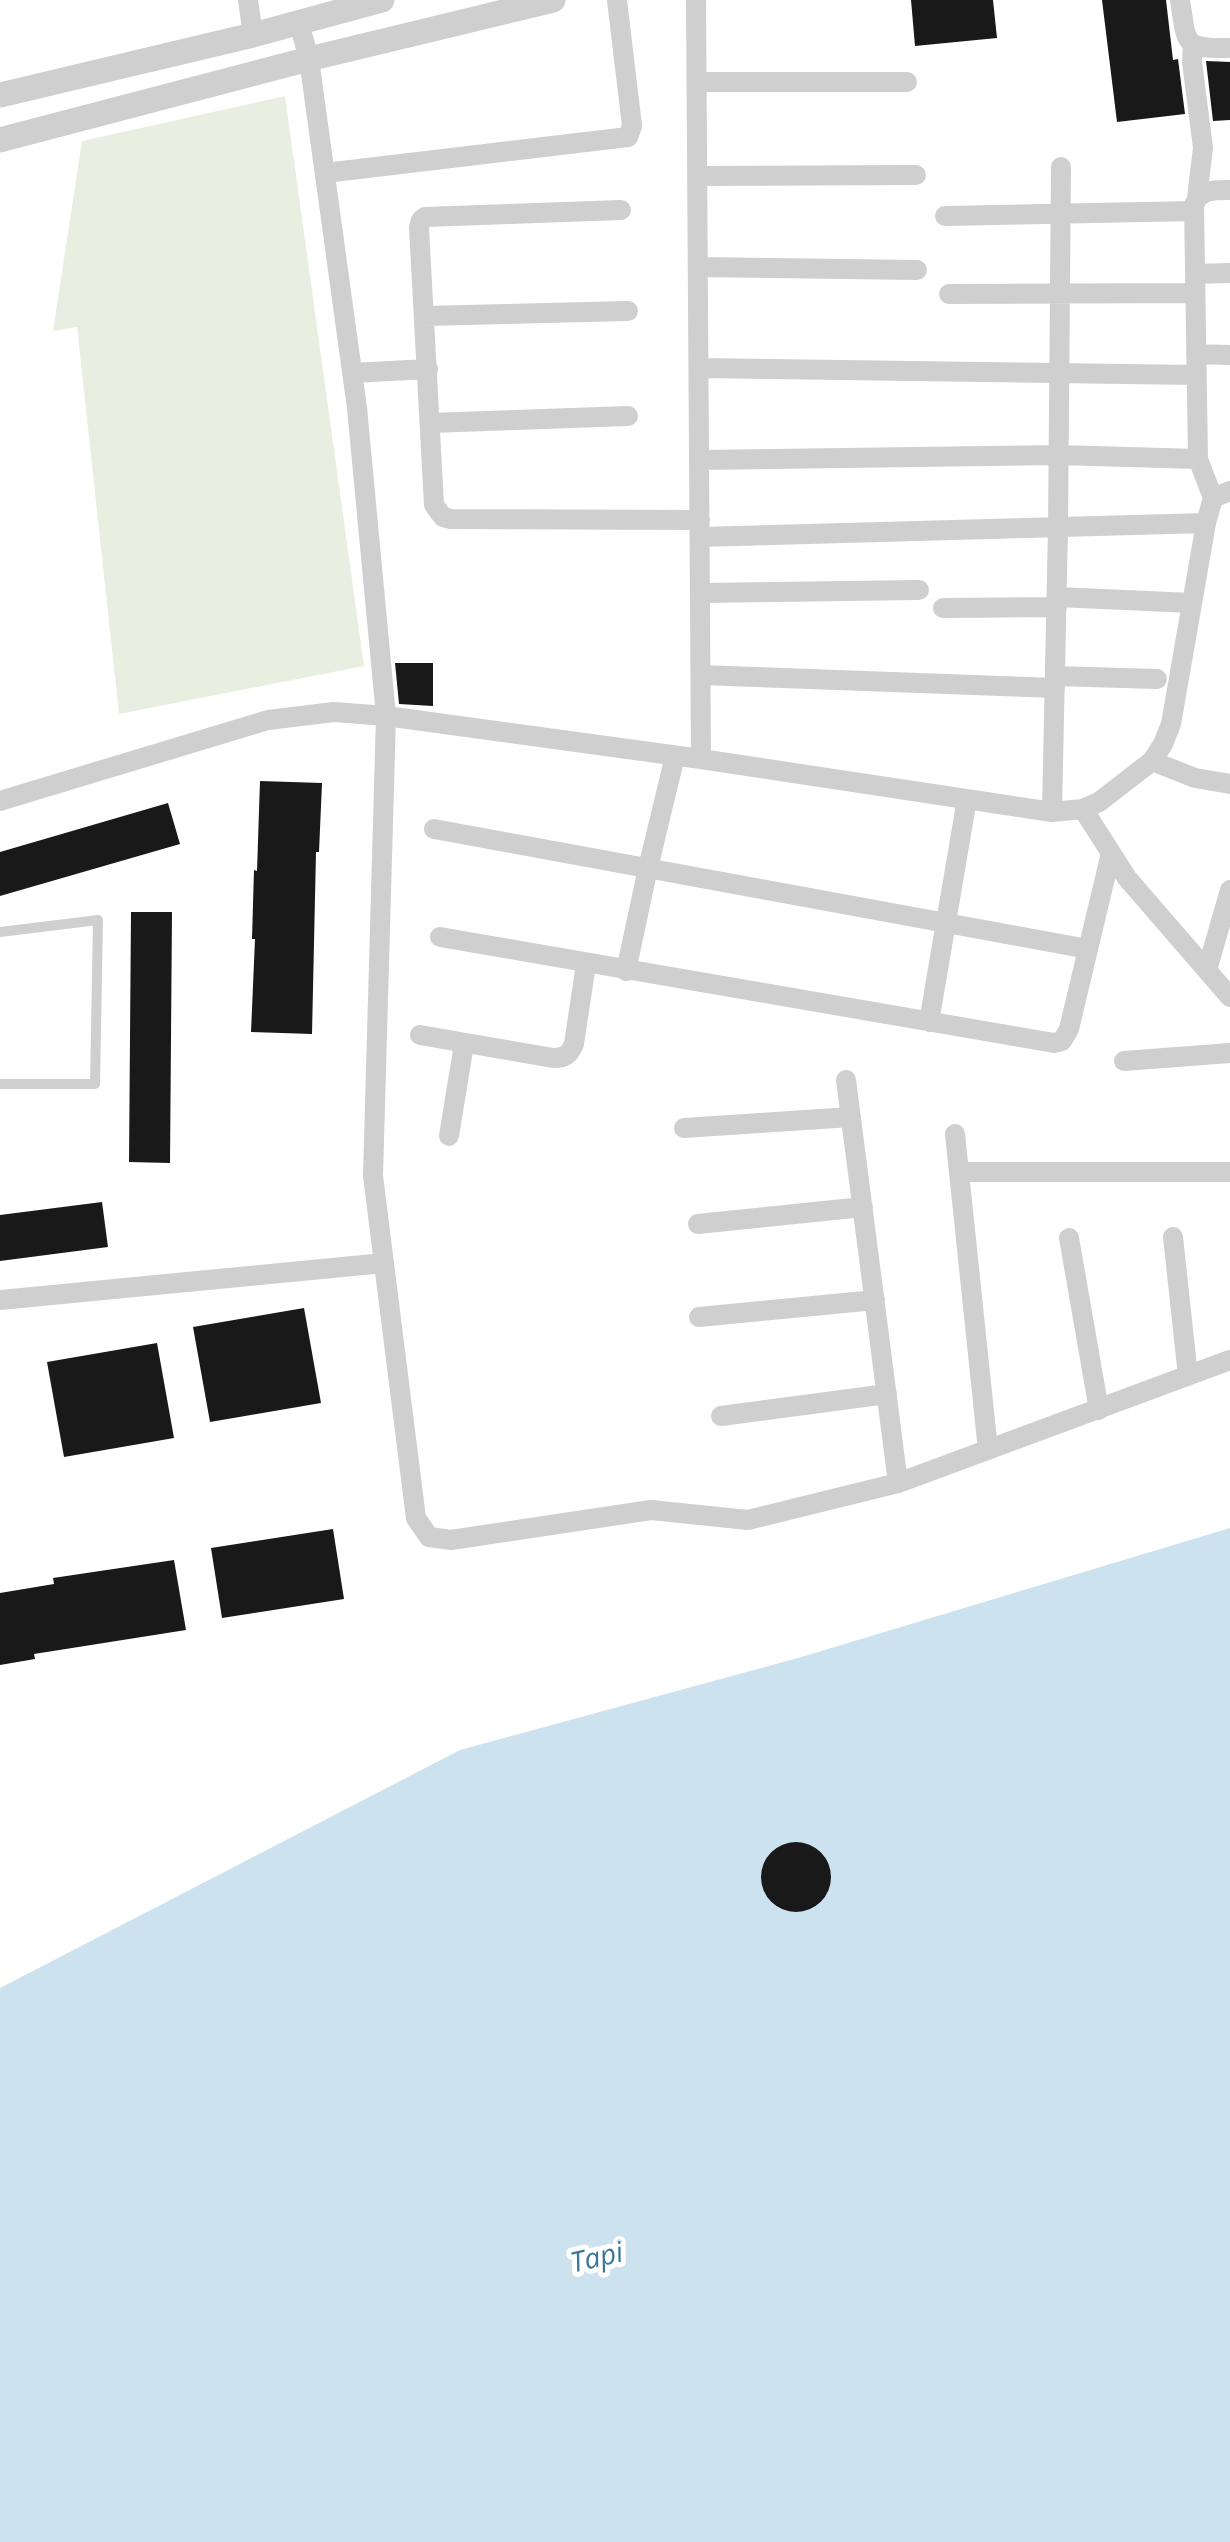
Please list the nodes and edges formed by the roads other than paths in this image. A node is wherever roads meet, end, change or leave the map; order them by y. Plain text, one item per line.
1 (248, 0) edge
2 (382, 0) edge
3 (553, 0) edge
4 (617, 0) edge
5 (696, 0) edge
6 (1180, 0) edge
7 (299, 23) junction
8 (253, 34) junction
9 (1193, 45) junction
10 (1230, 48) edge
11 (309, 59) junction
12 (697, 82) junction
13 (906, 82) dead end
14 (0, 95) edge
15 (0, 140) edge
16 (1061, 167) dead end
17 (325, 174) junction
18 (916, 175) dead end
19 (698, 176) junction
20 (1230, 190) edge
21 (1196, 204) junction
22 (621, 210) dead end
23 (1060, 214) junction
24 (945, 216) dead end
25 (698, 267) junction
26 (917, 270) dead end
27 (1230, 273) edge
28 (1195, 283) junction
29 (1060, 293) junction
30 (949, 294) dead end
31 (628, 311) dead end
32 (425, 316) junction
33 (1230, 355) edge
34 (1196, 365) junction
35 (699, 368) junction
36 (428, 369) junction
37 (352, 373) junction
38 (1059, 373) junction
39 (628, 416) dead end
40 (430, 423) junction
41 (1059, 455) junction
42 (1198, 459) junction
43 (700, 460) junction
44 (1222, 495) edge
45 (1206, 523) junction
46 (700, 528) junction
47 (1058, 528) junction
48 (919, 590) dead end
49 (700, 593) junction
50 (1057, 602) junction
51 (1192, 603) junction
52 (943, 608) dead end
53 (701, 675) junction
54 (1157, 680) dead end
55 (1055, 682) junction
56 (386, 716) junction
57 (676, 756) junction
58 (702, 760) junction
59 (1152, 762) junction
60 (1230, 784) edge
61 (967, 799) junction
62 (0, 801) edge
63 (1083, 809) junction
64 (1052, 812) junction
65 (434, 828) dead end
66 (1111, 853) junction
67 (648, 868) junction
68 (1230, 890) edge
69 (946, 922) junction
70 (0, 932) edge
71 (440, 937) dead end
72 (1088, 949) junction
73 (586, 964) junction
74 (1207, 970) junction
75 (626, 971) junction
76 (1230, 997) edge
77 (929, 1022) junction
78 (420, 1035) dead end
79 (464, 1044) junction
80 (1230, 1053) edge
81 (1124, 1061) dead end
82 (846, 1080) dead end
83 (0, 1084) edge
84 (851, 1117) junction
85 (684, 1128) dead end
86 (955, 1134) dead end
87 (449, 1136) dead end
88 (959, 1172) junction
89 (1230, 1172) edge
90 (863, 1206) junction
91 (698, 1224) dead end
92 (1173, 1237) dead end
93 (1069, 1238) dead end
94 (384, 1263) junction
95 (0, 1300) edge
96 (875, 1300) junction
97 (699, 1317) dead end
98 (1230, 1360) edge
99 (1188, 1376) junction
100 (887, 1394) junction
101 (1098, 1410) junction
102 (721, 1416) dead end
103 (988, 1450) junction
104 (898, 1483) junction

1 - 8 street
2 - 7 street
3 - 11 street
4 - 17 street
5 - 12 street
6 - 9 street
7 - 8 street
7 - 11 street
8 - 14 street
9 - 10 street
9 - 21 street
11 - 15 street
11 - 17 street
12 - 13 street
12 - 19 street
16 - 23 street
17 - 37 street
18 - 19 street
19 - 25 street
20 - 21 street
21 - 23 street
21 - 28 street
22 - 32 street
23 - 24 street
23 - 29 street
25 - 26 street
25 - 35 street
27 - 28 street
28 - 29 street
28 - 34 street
29 - 30 street
29 - 38 street
31 - 32 street
32 - 36 street
33 - 34 street
34 - 38 street
34 - 42 street
35 - 38 street
35 - 43 street
36 - 37 street
36 - 40 street
37 - 56 street
38 - 41 street
39 - 40 street
40 - 46 street
41 - 42 street
41 - 43 street
41 - 47 street
42 - 44 street
43 - 46 street
44 - 45 street
45 - 47 street
45 - 51 street
46 - 47 street
46 - 49 street
47 - 50 street
48 - 49 street
49 - 53 street
50 - 51 street
50 - 52 street
50 - 55 street
51 - 59 street
53 - 55 street
53 - 58 street
54 - 55 street
55 - 64 street
56 - 57 street
56 - 62 street
56 - 94 street
57 - 58 street
57 - 67 street
58 - 61 street
59 - 60 street
59 - 63 street
61 - 64 street
61 - 69 street
63 - 64 street
63 - 66 street
65 - 67 street
66 - 72 street
66 - 74 street
67 - 69 street
67 - 75 street
68 - 74 street
69 - 72 street
69 - 77 street
70 - 83 lane
71 - 73 street
72 - 77 street
73 - 75 street
73 - 79 street
74 - 76 street
75 - 77 street
78 - 79 street
79 - 87 street
80 - 81 street
82 - 84 street
84 - 85 street
84 - 90 street
86 - 88 street
88 - 89 street
88 - 103 street
90 - 91 street
90 - 96 street
92 - 99 street
93 - 101 street
94 - 95 street
94 - 104 street
96 - 97 street
96 - 100 street
98 - 99 street
99 - 101 street
100 - 102 street
100 - 104 street
101 - 103 street
103 - 104 street

